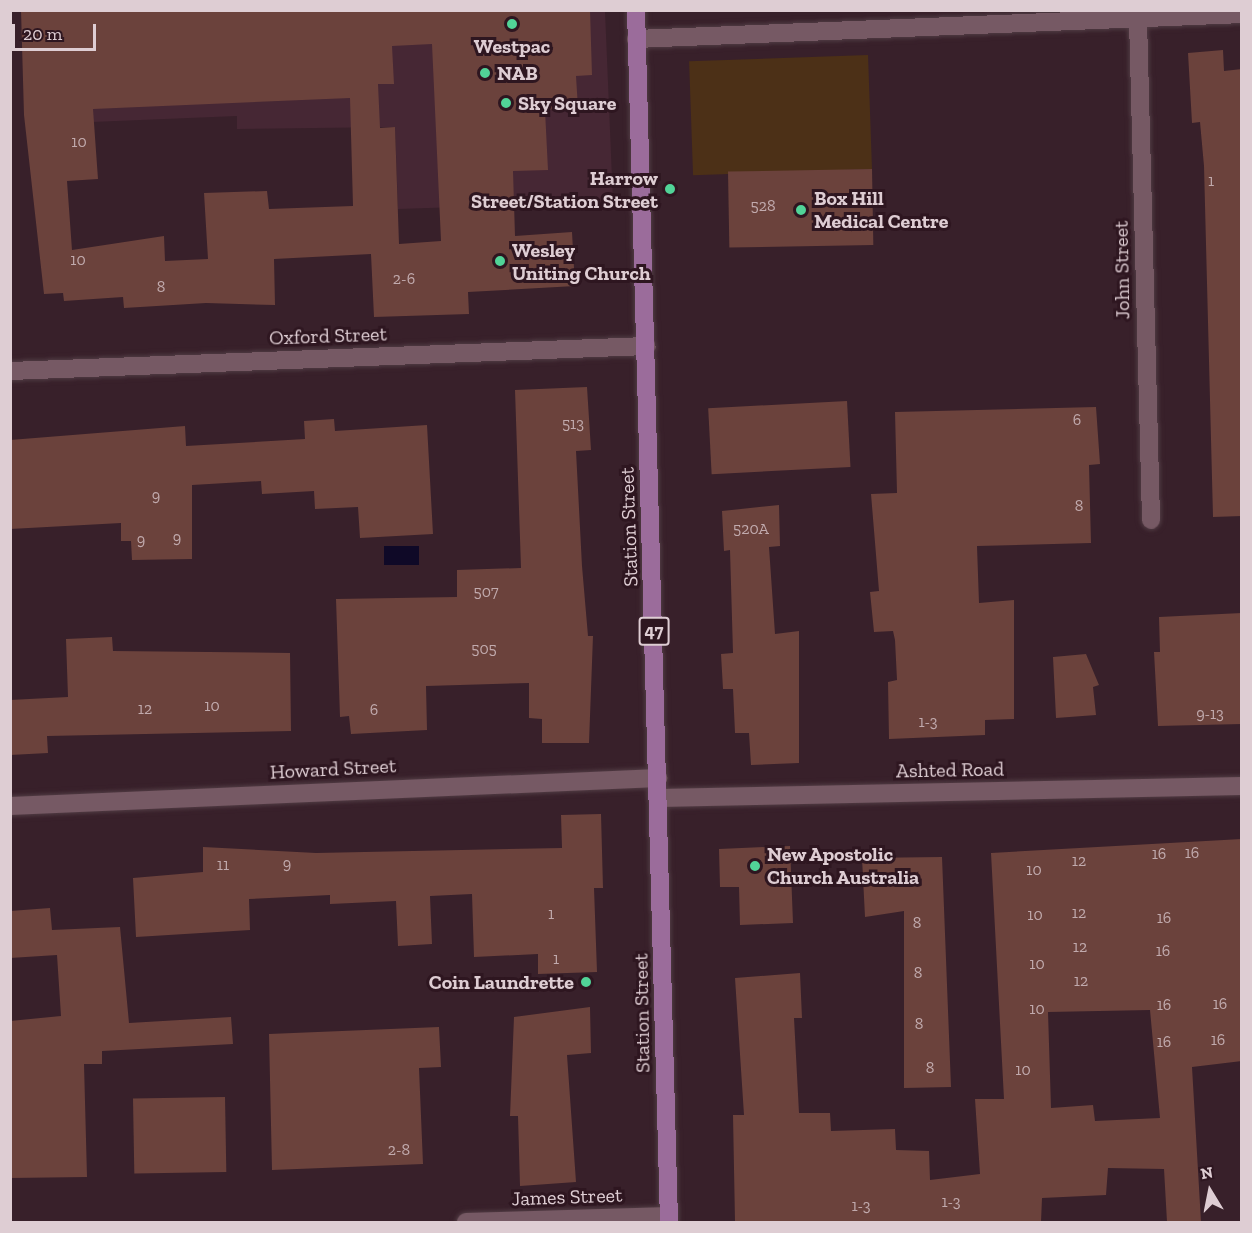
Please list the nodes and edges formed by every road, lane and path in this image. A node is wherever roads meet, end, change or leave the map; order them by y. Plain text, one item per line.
1 (636, 10) edge
2 (1242, 14) edge
3 (1138, 19) junction
4 (636, 39) junction
5 (646, 346) junction
6 (10, 370) edge
7 (1151, 520) dead end
8 (658, 778) junction
9 (1242, 786) edge
10 (659, 798) junction
11 (10, 806) edge
12 (669, 1219) edge
13 (466, 1222) edge

1 - 4 main road, Station Street / 47
2 - 3 street
3 - 4 street
3 - 7 street, John Street
4 - 5 main road, Station Street / 47
5 - 6 street, Oxford Street
5 - 8 main road, Station Street / 47
8 - 10 main road, Station Street / 47
8 - 11 street, Howard Street
9 - 10 street, Ashted Road
10 - 12 main road, Station Street / 47
12 - 13 street, James Street

